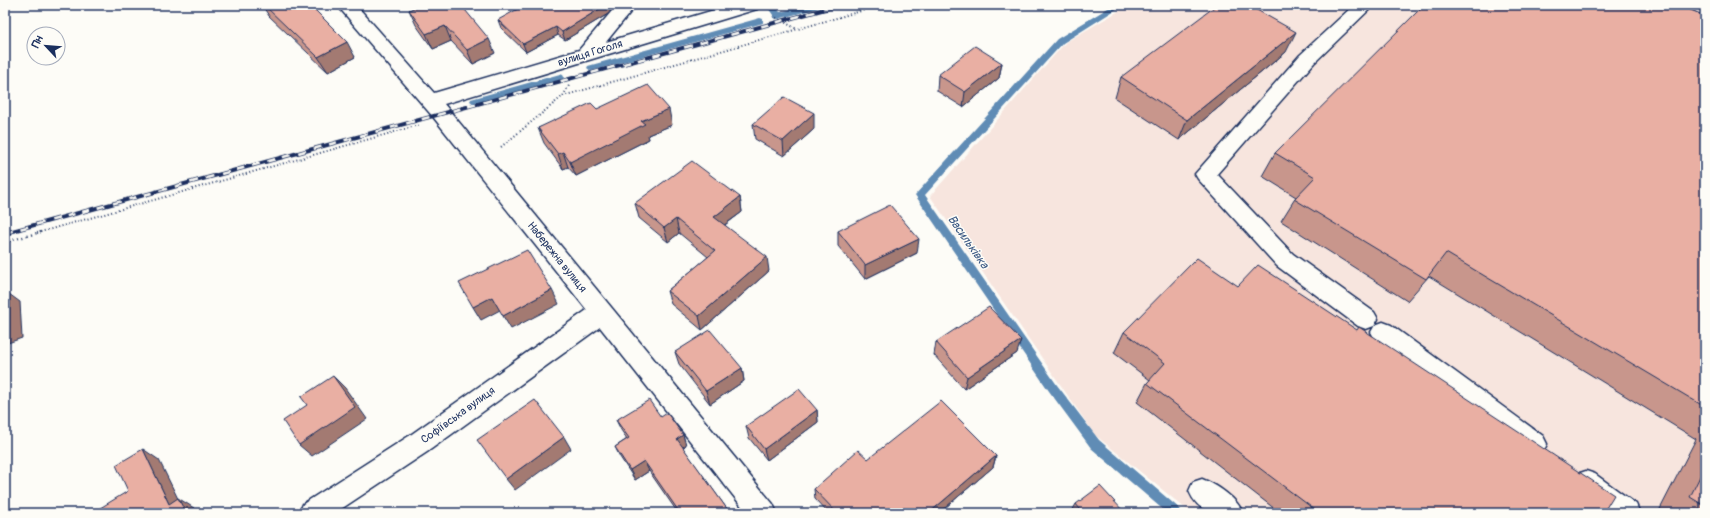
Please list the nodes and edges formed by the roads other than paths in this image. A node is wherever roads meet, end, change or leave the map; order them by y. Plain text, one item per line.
1 (346, 5) edge
2 (627, 5) edge
3 (751, 5) edge
4 (1365, 5) edge
5 (585, 55) junction
6 (430, 101) junction
7 (601, 313) junction
8 (1550, 456) edge
9 (1569, 470) edge
10 (1202, 491) dead end
11 (312, 513) edge
12 (764, 513) edge
13 (1230, 513) edge
14 (1627, 513) edge

1 - 6 street, Набережна вулиця
2 - 5 street
3 - 5 street, вулиця Гоголя
4 - 8 street
5 - 6 street, вулиця Гоголя
6 - 7 street, Набережна вулиця
7 - 11 street, Софіївська вулиця
7 - 12 street, Набережна вулиця
9 - 14 street
10 - 13 street

